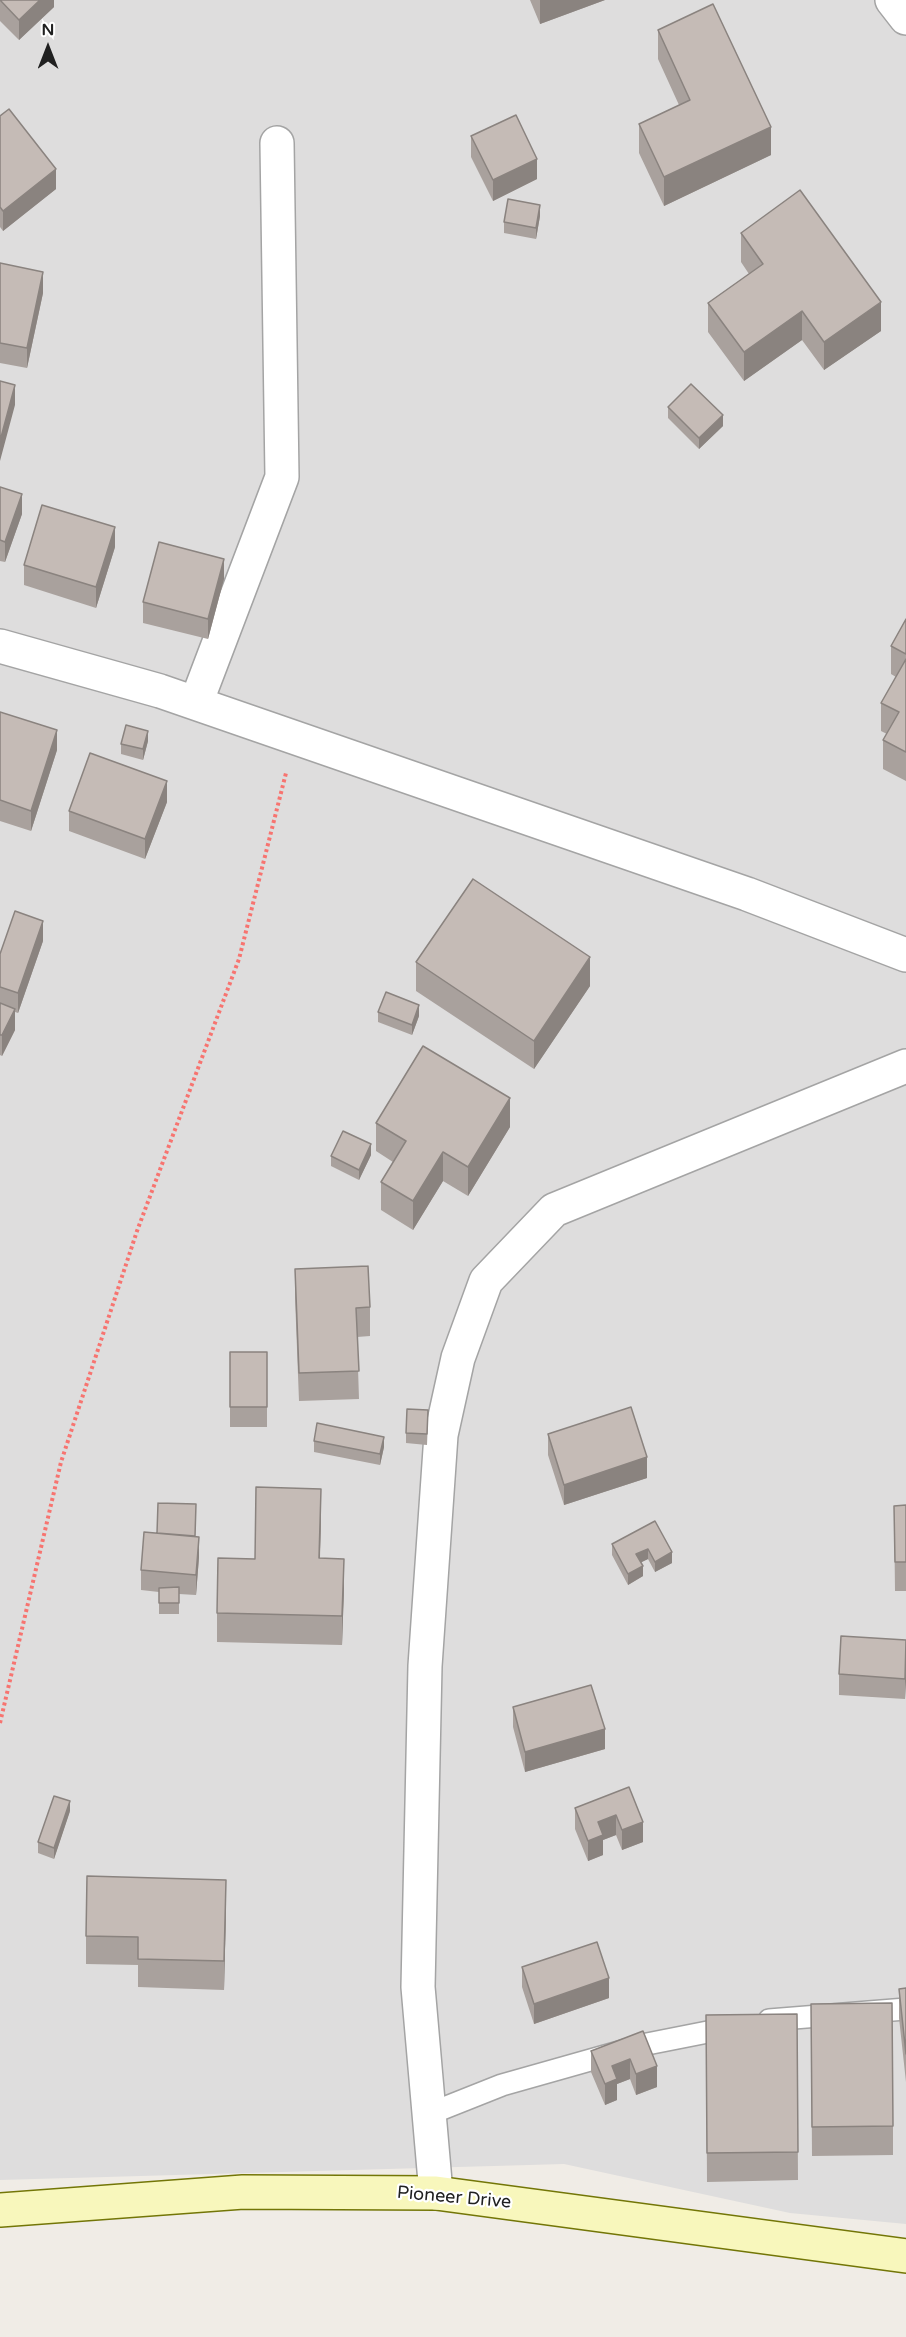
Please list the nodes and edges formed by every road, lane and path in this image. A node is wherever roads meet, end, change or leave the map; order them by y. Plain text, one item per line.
1 (892, 0) edge
2 (906, 18) edge
3 (277, 143) dead end
4 (0, 646) edge
5 (196, 703) junction
6 (295, 738) junction
7 (906, 955) edge
8 (906, 1066) edge
9 (0, 1723) edge
10 (906, 2009) edge
11 (429, 2114) junction
12 (436, 2193) junction
13 (0, 2210) edge
14 (906, 2256) edge

1 - 2 street
3 - 5 street
4 - 5 street
5 - 6 street
6 - 7 street
6 - 9 path
8 - 11 street
10 - 11 lane
11 - 12 street
12 - 13 street, Pioneer Drive
12 - 14 street, Pioneer Drive

